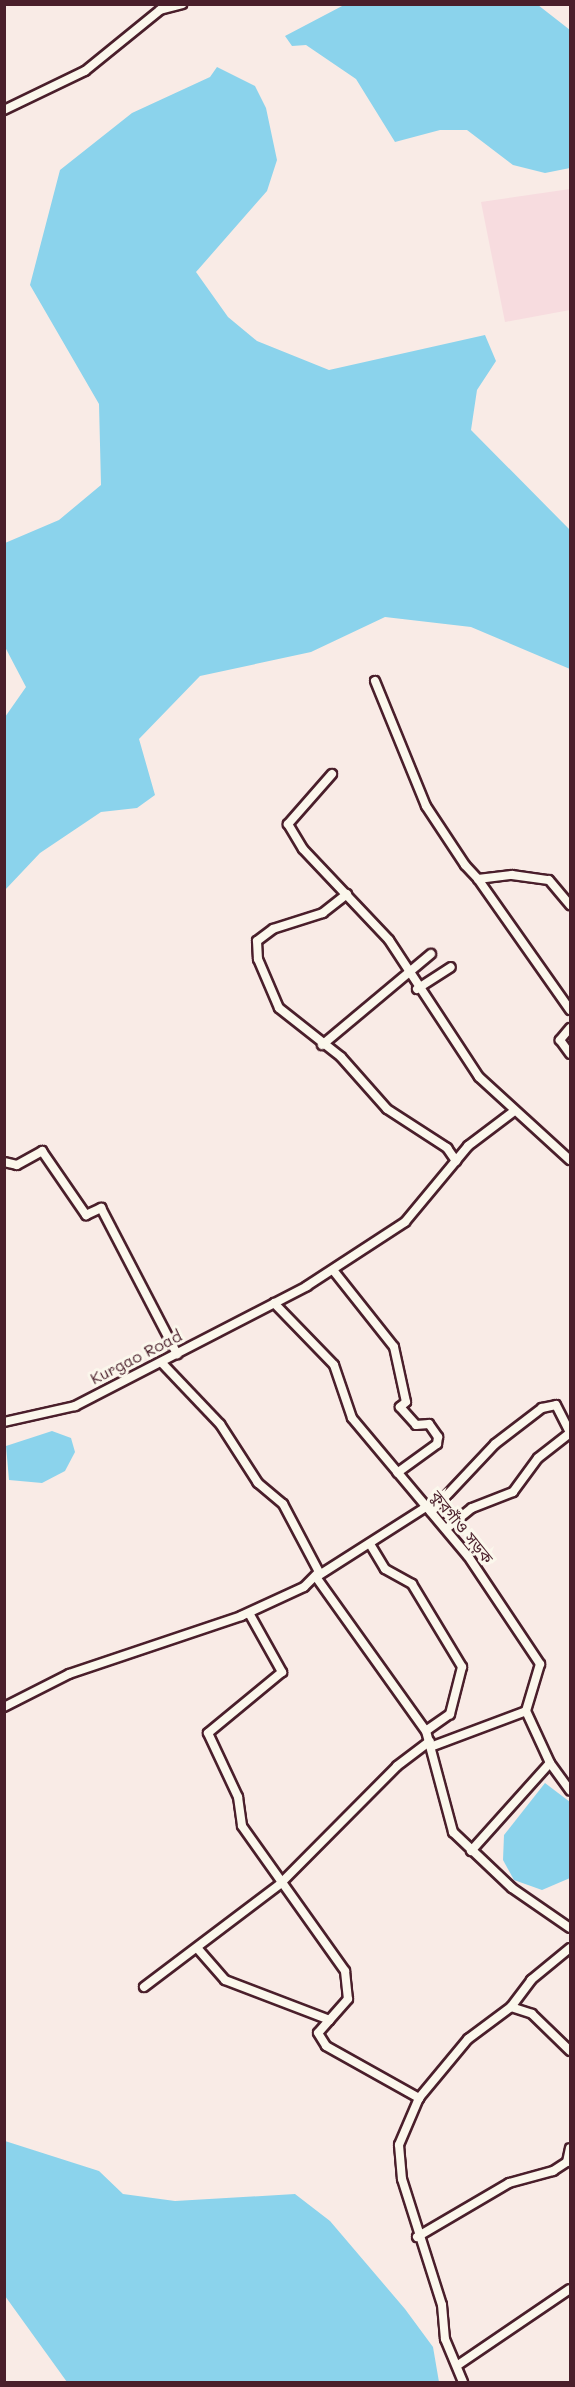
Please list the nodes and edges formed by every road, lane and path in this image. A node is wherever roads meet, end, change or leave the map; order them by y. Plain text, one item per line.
1 (182, 4) edge
2 (4, 110) edge
3 (375, 681) dead end
4 (332, 774) dead end
5 (478, 879) junction
6 (347, 894) junction
7 (570, 905) edge
8 (432, 954) dead end
9 (451, 967) dead end
10 (408, 973) junction
11 (417, 989) junction
12 (570, 1010) edge
13 (570, 1028) edge
14 (322, 1045) junction
15 (570, 1054) edge
16 (513, 1112) junction
17 (570, 1160) edge
18 (456, 1161) junction
19 (4, 1162) edge
20 (333, 1270) junction
21 (274, 1303) junction
22 (177, 1354) junction
23 (162, 1363) junction
24 (4, 1422) edge
25 (570, 1432) edge
26 (396, 1473) junction
27 (429, 1509) junction
28 (446, 1529) junction
29 (370, 1544) junction
30 (316, 1577) junction
31 (249, 1613) junction
32 (4, 1707) edge
33 (526, 1711) junction
34 (426, 1731) junction
35 (431, 1744) junction
36 (550, 1763) junction
37 (570, 1791) edge
38 (471, 1851) junction
39 (279, 1884) junction
40 (570, 1928) edge
41 (570, 1947) edge
42 (198, 1949) junction
43 (144, 1987) dead end
44 (511, 2007) junction
45 (330, 2020) junction
46 (570, 2051) edge
47 (419, 2098) junction
48 (570, 2148) edge
49 (417, 2237) junction
50 (570, 2289) edge
51 (458, 2366) junction
52 (463, 2382) edge

1 - 2 street
3 - 5 street
4 - 6 street
5 - 7 street
5 - 12 street
6 - 10 street
6 - 14 street
8 - 10 street
9 - 11 street
10 - 11 street
10 - 14 street
11 - 16 street
13 - 15 street
14 - 18 street
16 - 17 street
16 - 18 street, Kurgao Road
18 - 20 street, Kurgao Road
19 - 22 street
20 - 21 street, Kurgao Road
20 - 26 street
21 - 22 street, Kurgao Road
21 - 26 street, কুরগাঁও সড়ক
22 - 23 street, Kurgao Road
23 - 24 street, Kurgao Road
23 - 30 street
25 - 27 street
25 - 28 street
26 - 27 street, কুরগাঁও সড়ক
27 - 28 street, কুরগাঁও সড়ক
27 - 29 street
28 - 33 street, কুরগাঁও সড়ক
29 - 30 street
29 - 34 street
30 - 31 street
30 - 34 street
31 - 32 street
31 - 39 street
33 - 35 street
33 - 36 street
34 - 35 street
35 - 38 street
35 - 39 street
36 - 37 street
36 - 38 street
38 - 40 street
39 - 42 street
39 - 45 street
41 - 44 street
42 - 43 street
42 - 45 street
44 - 46 street
44 - 47 street
45 - 47 street
47 - 49 street
48 - 49 street
49 - 51 street
50 - 51 street
51 - 52 street

